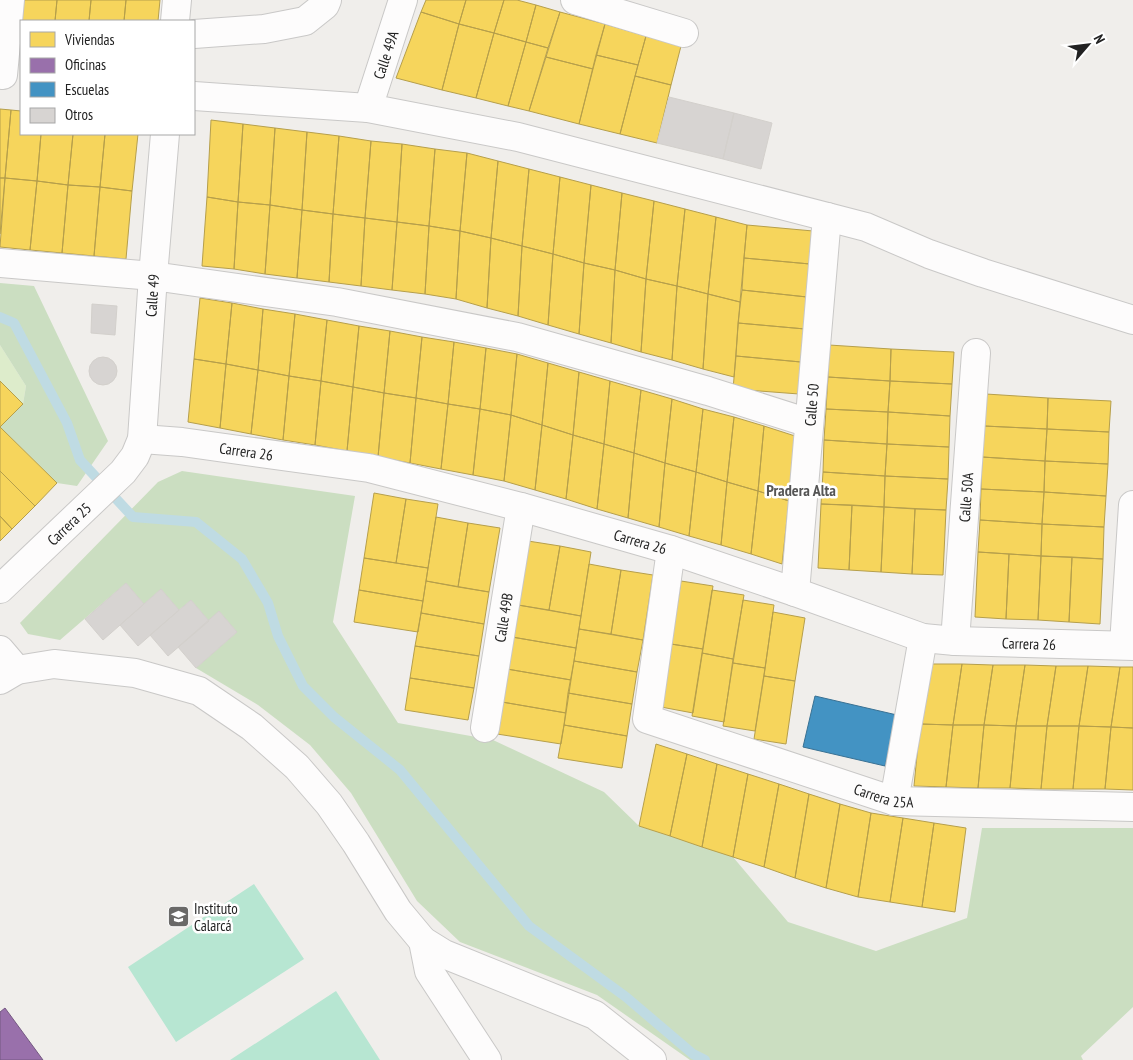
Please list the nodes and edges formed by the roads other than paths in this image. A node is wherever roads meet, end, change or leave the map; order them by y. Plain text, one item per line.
1 (10, 0) edge
2 (177, 0) edge
3 (327, 0) edge
4 (403, 0) edge
5 (576, 0) edge
6 (175, 20) edge
7 (684, 33) dead end
8 (195, 34) edge
9 (8, 75) edge
10 (195, 96) edge
11 (368, 108) junction
12 (165, 135) edge
13 (827, 218) junction
14 (0, 263) edge
15 (153, 276) junction
16 (1133, 320) edge
17 (976, 353) dead end
18 (809, 423) junction
19 (133, 456) junction
20 (1133, 505) edge
21 (521, 507) junction
22 (671, 550) junction
23 (0, 589) edge
24 (795, 592) junction
25 (923, 638) junction
26 (955, 642) junction
27 (1129, 646) edge
28 (6, 667) edge
29 (485, 728) dead end
30 (894, 801) junction
31 (1133, 807) edge
32 (422, 941) junction
33 (487, 1060) edge
34 (652, 1060) edge

1 - 9 street
2 - 6 street
3 - 8 street
4 - 11 street, Calle 49A
5 - 7 street
10 - 11 street
11 - 13 street
12 - 15 street, Calle 49
13 - 16 street
13 - 18 street, Calle 50
14 - 15 street
15 - 18 street
15 - 19 street, Calle 49
17 - 26 street, Calle 50A
18 - 24 street, Calle 50
19 - 21 street, Carrera 26
19 - 23 street, Carrera 25
20 - 27 street
21 - 22 street, Carrera 26
21 - 29 street, Calle 49B
22 - 24 street, Carrera 26
22 - 30 street, Carrera 25A
24 - 25 street, Carrera 26
25 - 26 street, Carrera 26
25 - 30 street
26 - 27 street, Carrera 26
28 - 32 street
30 - 31 street, Carrera 25A
32 - 33 street
32 - 34 street

